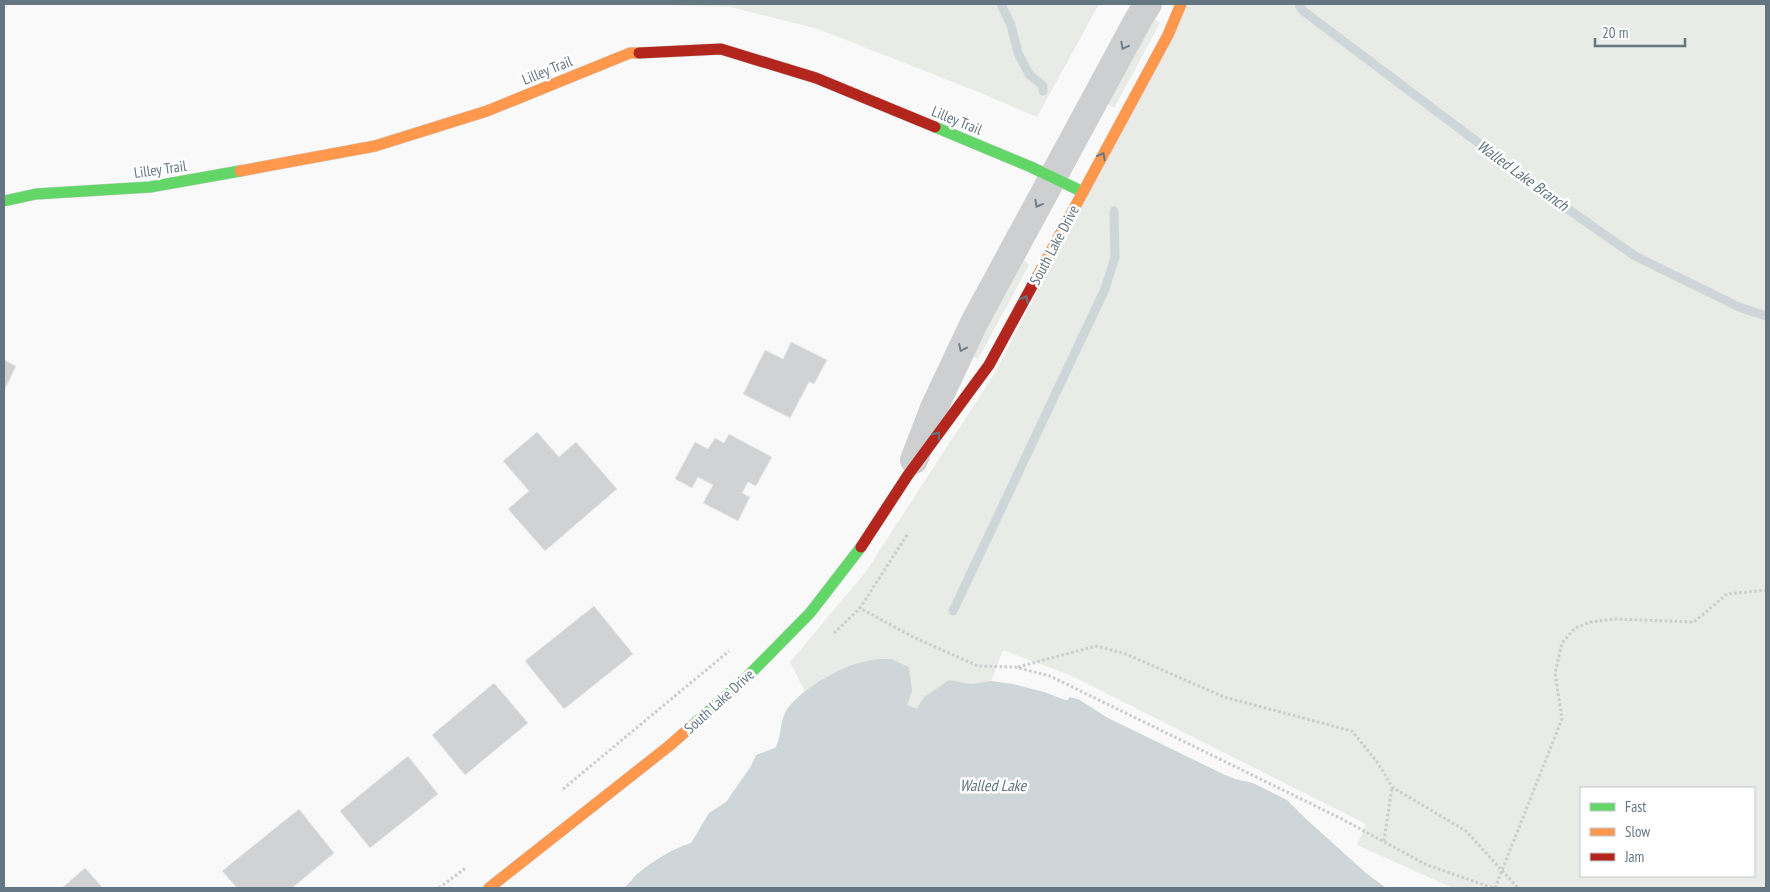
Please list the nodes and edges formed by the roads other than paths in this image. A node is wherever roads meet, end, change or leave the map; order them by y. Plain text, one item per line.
1 (1148, 4) edge
2 (1181, 4) edge
3 (1053, 177) junction
4 (1083, 192) junction
5 (4, 201) edge
6 (908, 475) junction
7 (489, 888) edge

1 -> 3 street, South Lake Drive
4 -> 2 street, South Lake Drive
3 - 4 street, Lilley Trail
3 - 5 street, Lilley Trail
3 -> 6 street, South Lake Drive
6 -> 4 street, South Lake Drive
6 - 7 street, South Lake Drive

